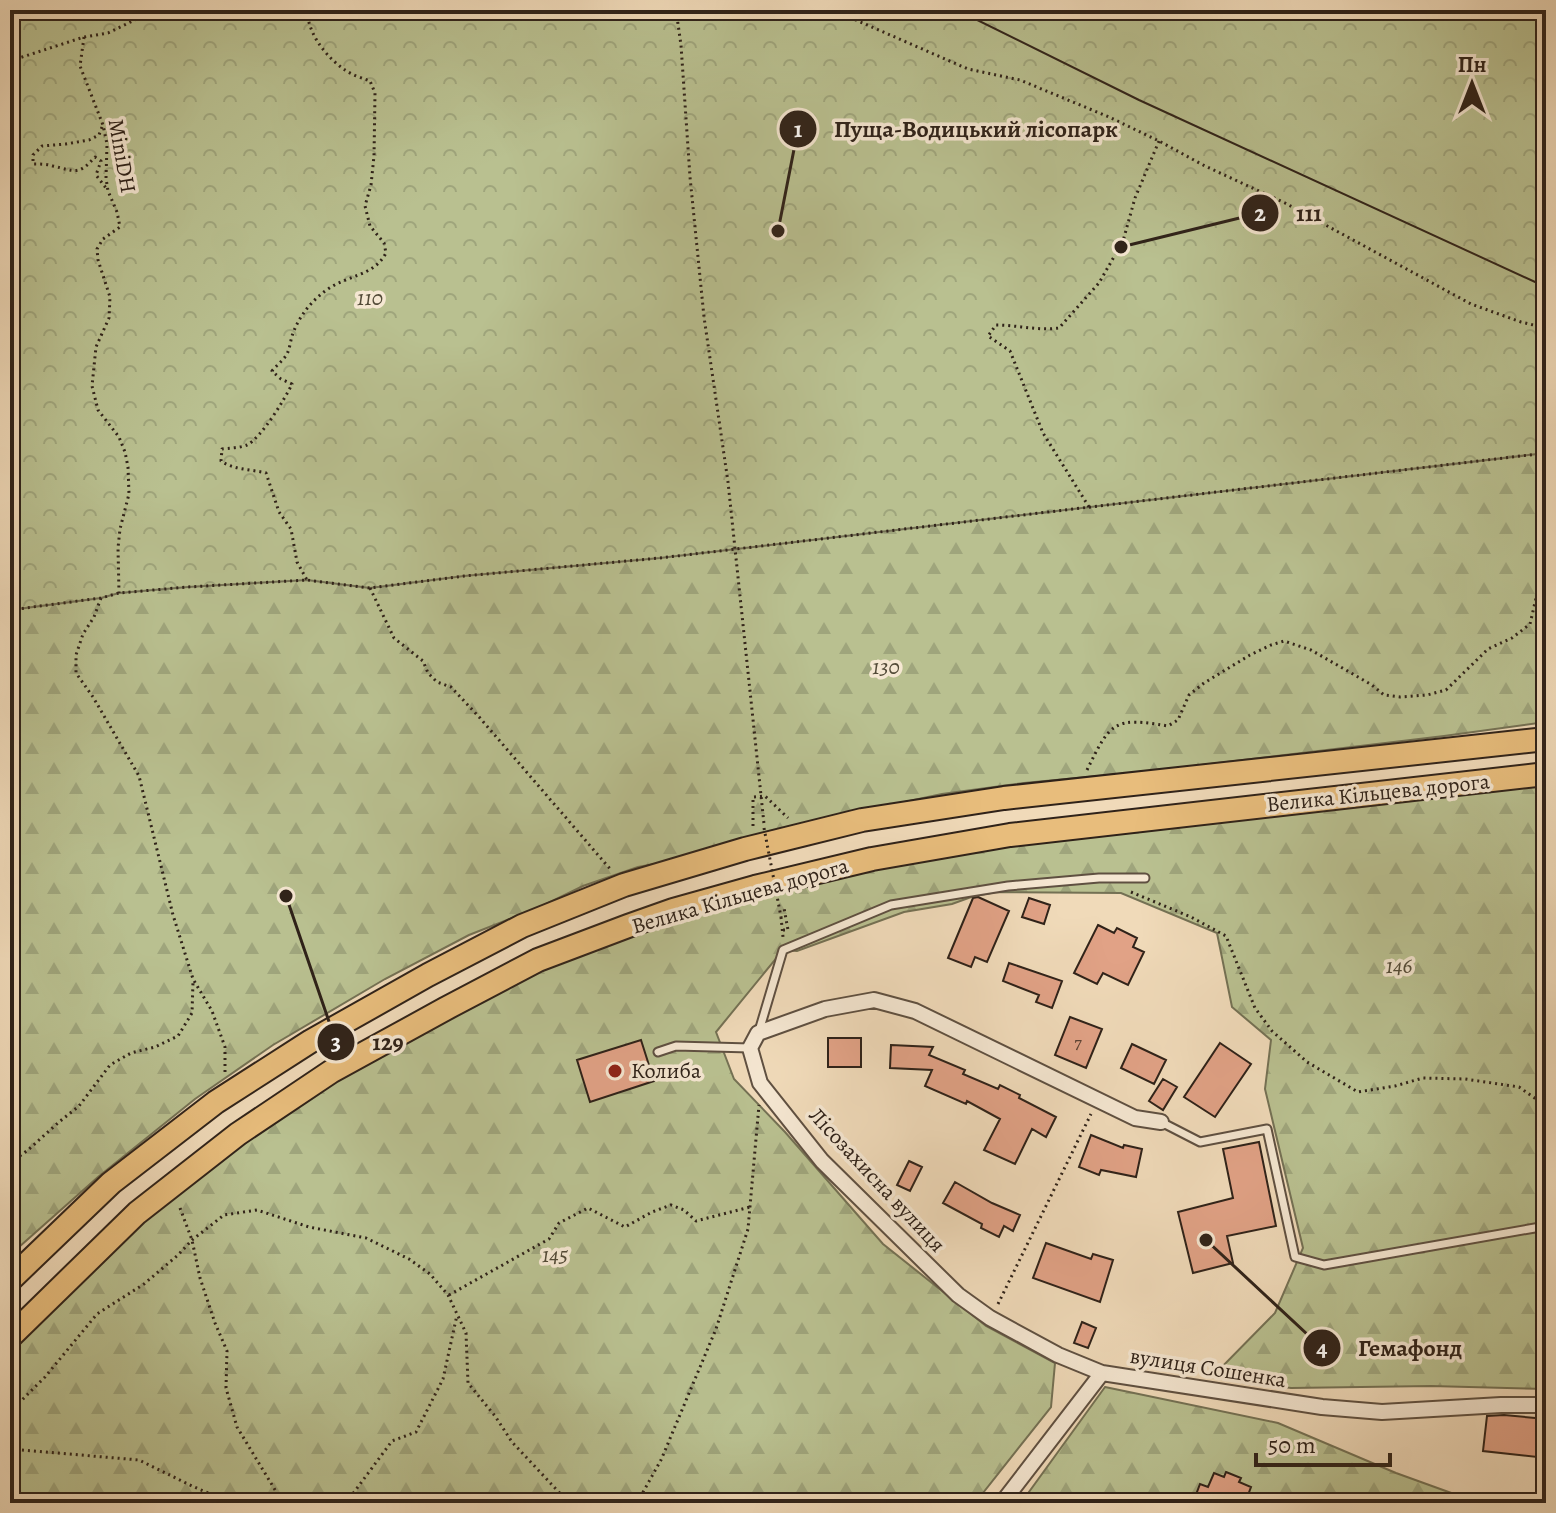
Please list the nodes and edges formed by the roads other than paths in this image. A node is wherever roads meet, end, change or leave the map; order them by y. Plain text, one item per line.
1 (1546, 739) edge
2 (1546, 774) edge
3 (1145, 878) dead end
4 (758, 1033) junction
5 (750, 1048) junction
6 (658, 1052) dead end
7 (1161, 1122) joint
8 (1546, 1226) edge
9 (10, 1280) edge
10 (10, 1337) edge
11 (1102, 1373) junction
12 (1546, 1405) edge
13 (1002, 1503) edge

1 - 9 main road, Велика Кільцева дорога
2 - 10 main road, Велика Кільцева дорога
3 - 4 lane
4 - 5 street
4 - 7 street
5 - 6 lane
5 - 11 street, Лісозахисна вулиця
7 - 8 lane
11 - 12 street, вулиця Сошенка
11 - 13 street

